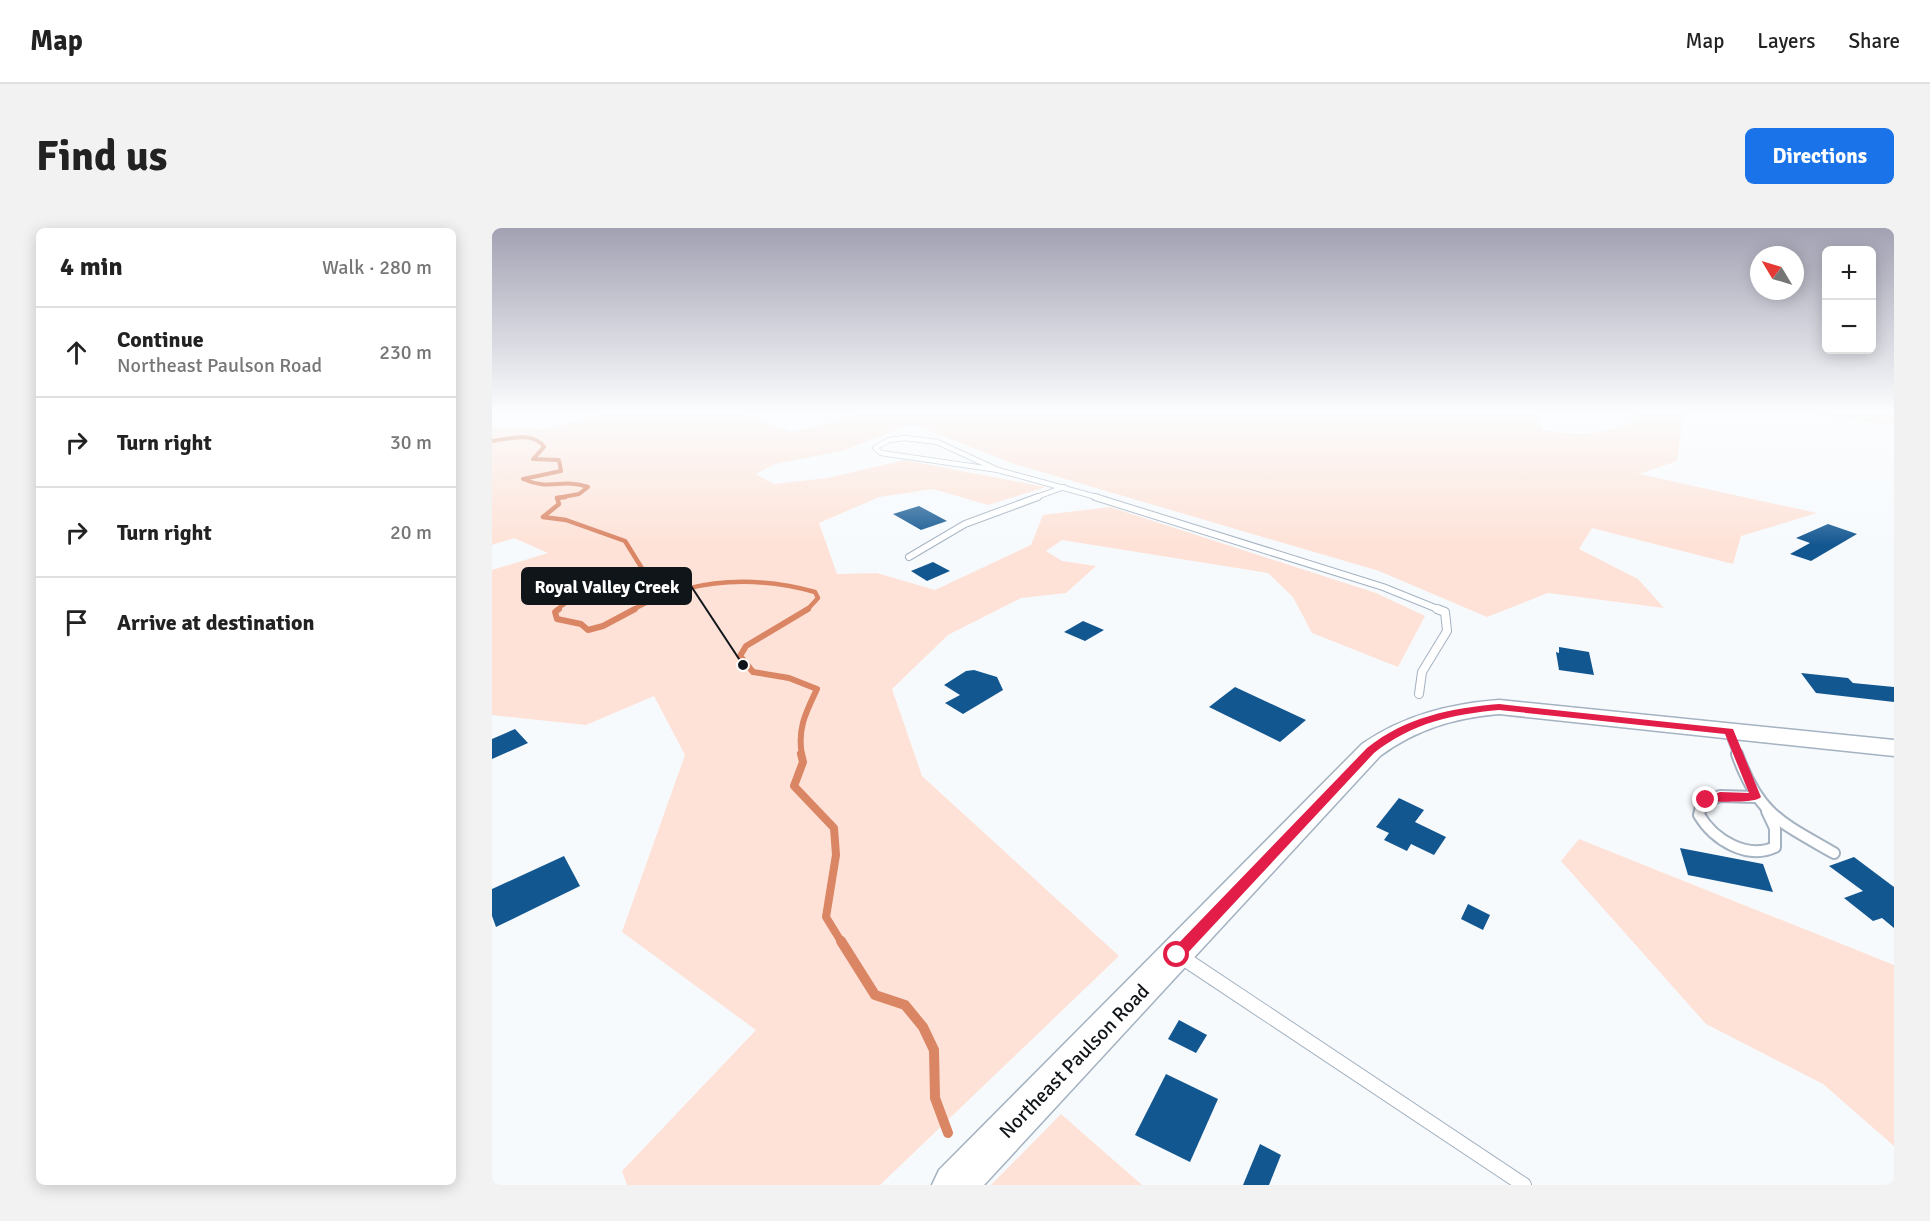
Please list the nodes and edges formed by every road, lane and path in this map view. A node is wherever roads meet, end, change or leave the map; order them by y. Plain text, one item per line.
1 (899, 456) edge
2 (962, 456) edge
3 (998, 470) junction
4 (1065, 487) junction
5 (909, 557) dead end
6 (1419, 694) dead end
7 (1729, 732) junction
8 (1894, 748) edge
9 (1756, 797) junction
10 (1767, 811) junction
11 (1834, 853) dead end
12 (1177, 955) junction
13 (954, 1185) edge
14 (1524, 1185) edge

1 - 3 lane
2 - 3 lane
3 - 4 lane
4 - 5 lane
4 - 6 lane
7 - 8 street, Northeast Paulson Road
7 - 9 lane
7 - 12 street, Northeast Paulson Road
9 - 10 lane
9 - 10 lane
10 - 11 lane
12 - 13 street, Northeast Paulson Road
12 - 14 lane

